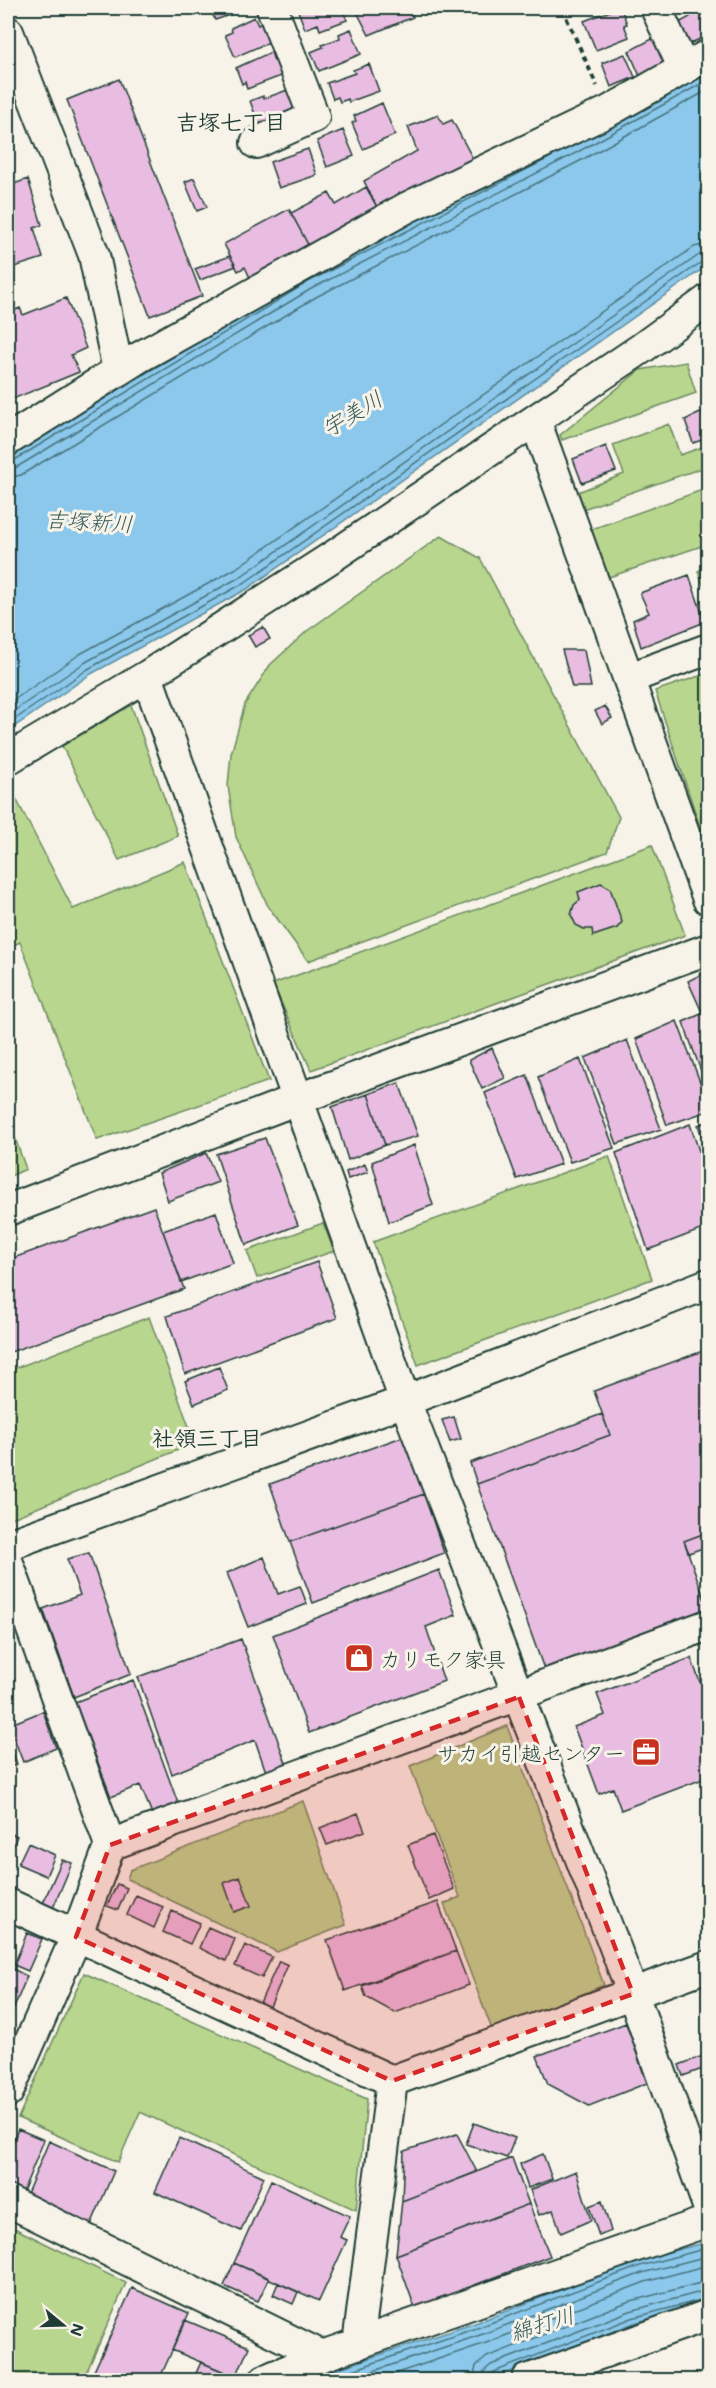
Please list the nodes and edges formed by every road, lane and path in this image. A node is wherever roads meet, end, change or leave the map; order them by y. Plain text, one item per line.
1 (272, 8) edge
2 (562, 8) edge
3 (656, 8) edge
4 (8, 32) edge
5 (696, 62) edge
6 (609, 111) junction
7 (256, 143) dead end
8 (708, 300) edge
9 (118, 370) junction
10 (535, 420) junction
11 (8, 440) edge
12 (708, 649) edge
13 (147, 676) junction
14 (630, 678) junction
15 (8, 759) edge
16 (708, 899) edge
17 (708, 949) edge
18 (298, 1099) junction
19 (8, 1210) edge
20 (708, 1284) edge
21 (405, 1401) junction
22 (8, 1545) edge
23 (8, 1563) edge
24 (708, 1625) edge
25 (519, 1697) junction
26 (110, 1845) junction
27 (8, 1905) edge
28 (76, 1937) junction
29 (708, 1966) edge
30 (633, 1994) junction
31 (392, 2082) junction
32 (8, 2092) edge
33 (8, 2201) edge
34 (708, 2206) edge
35 (708, 2221) edge
36 (708, 2315) edge
37 (358, 2344) junction
38 (322, 2356) junction
39 (265, 2380) edge
40 (526, 2380) edge

1 - 7 street
2 - 6 path
3 - 5 street
4 - 9 street
5 - 6 street
6 - 9 street
8 - 10 street
9 - 11 street
10 - 13 street
10 - 14 street
12 - 14 street
13 - 15 street
13 - 18 street
14 - 16 street
17 - 18 street
18 - 19 street
18 - 21 street
20 - 21 street
21 - 22 street
21 - 25 street
23 - 26 street
24 - 25 street
25 - 26 street
25 - 30 street
26 - 28 street
27 - 28 street
28 - 31 street
28 - 32 street
29 - 30 street
30 - 31 street
30 - 34 street
31 - 37 street
33 - 38 street
35 - 37 street
36 - 40 street
37 - 38 street
38 - 39 street

